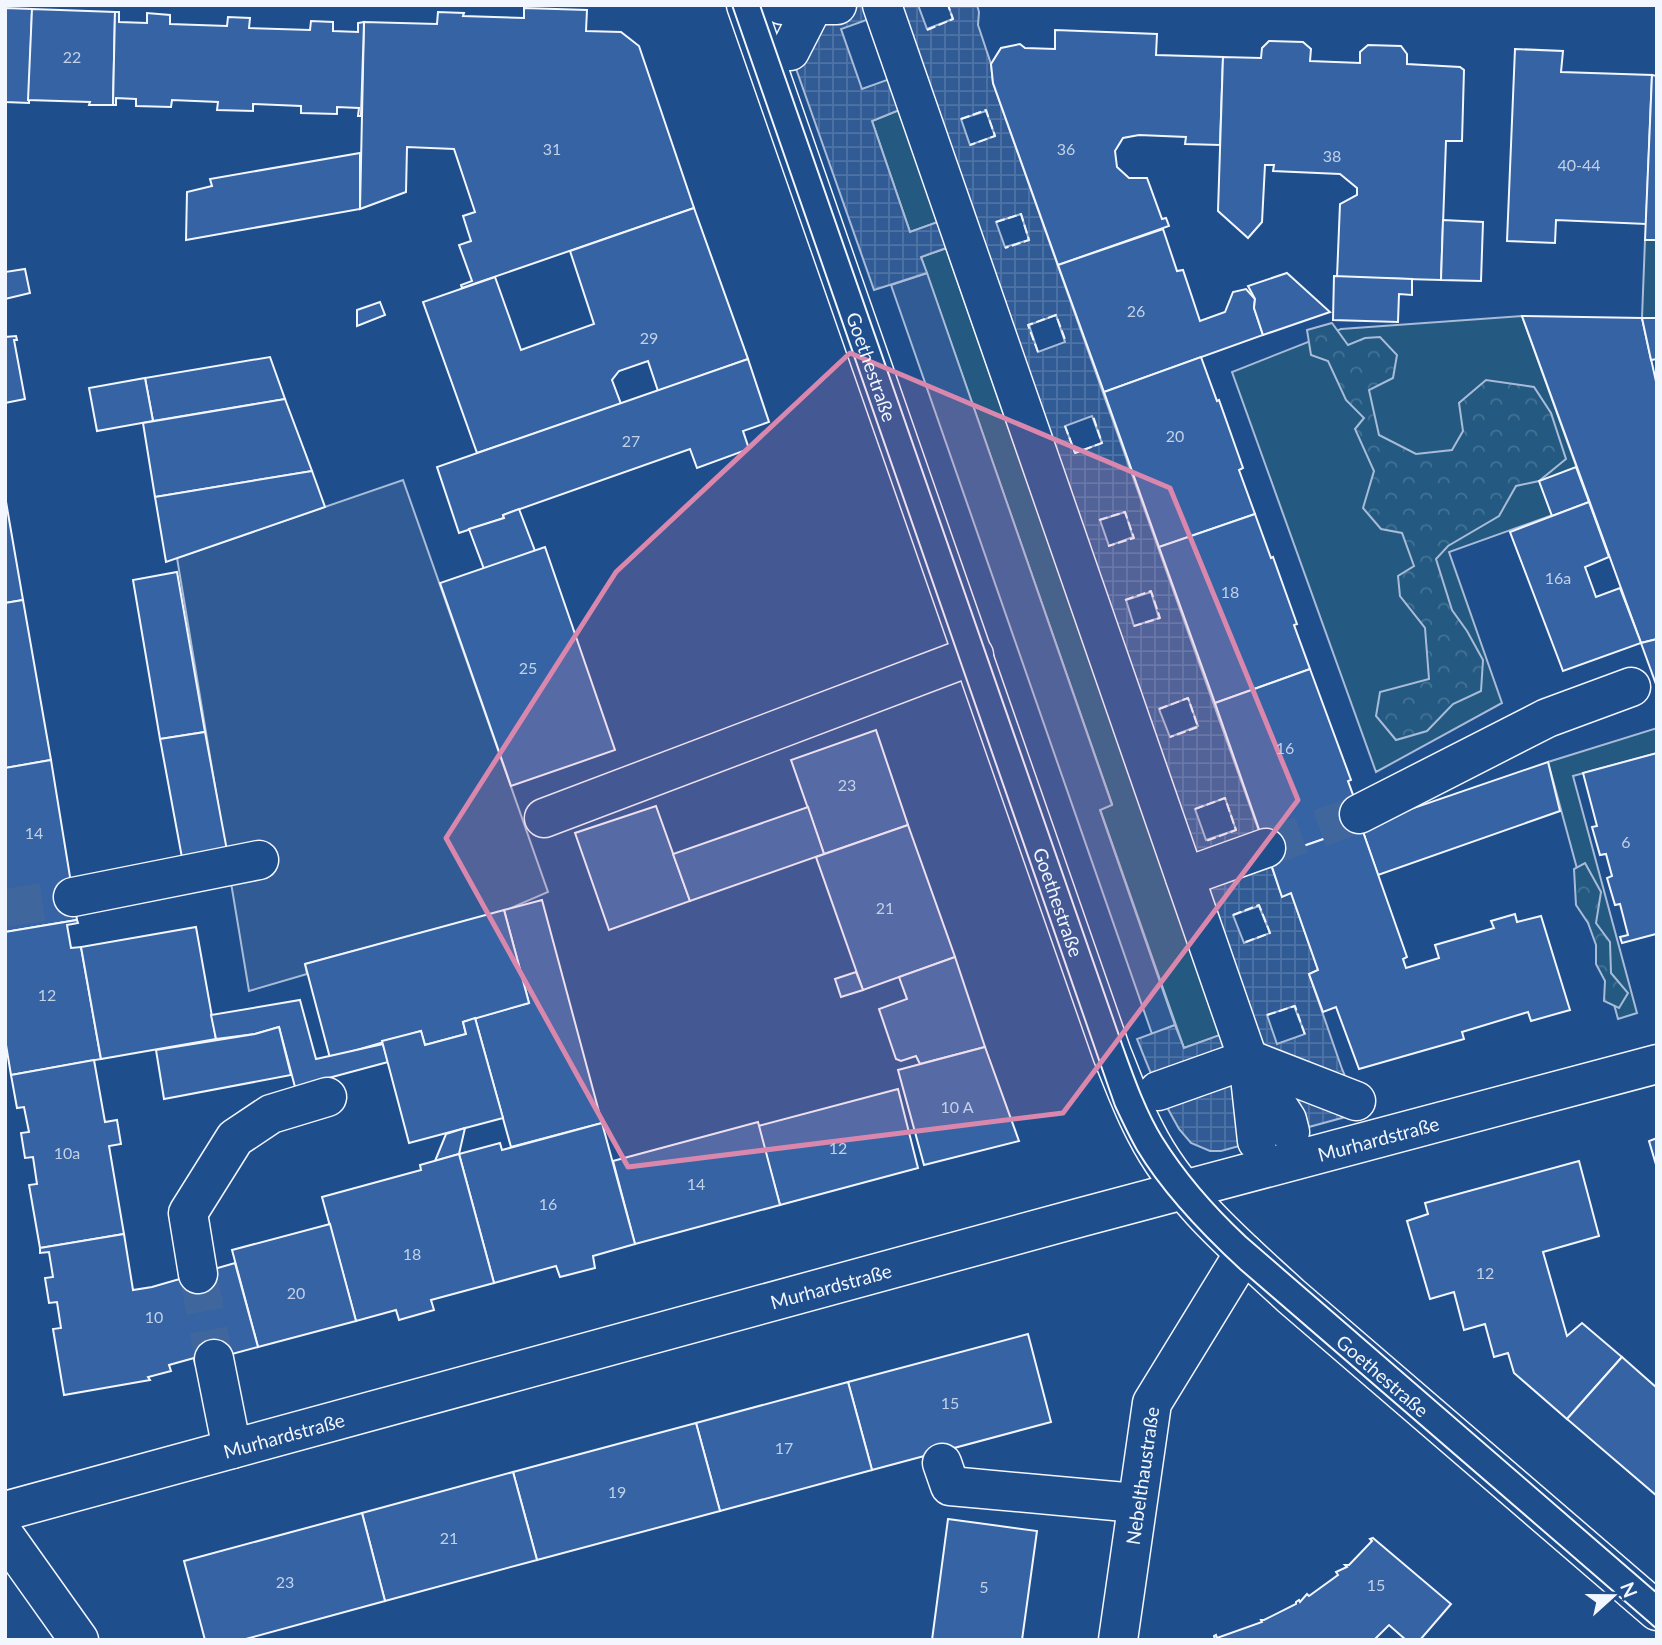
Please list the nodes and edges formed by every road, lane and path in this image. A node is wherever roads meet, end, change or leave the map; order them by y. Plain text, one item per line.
1 (746, 5) edge
2 (782, 5) edge
3 (837, 5) edge
4 (882, 5) edge
5 (813, 6) edge
6 (790, 51) dead end
7 (974, 655) junction
8 (1631, 687) dead end
9 (1359, 814) tunnel mouth
10 (544, 818) dead end
11 (1266, 848) tunnel mouth
12 (259, 860) dead end
13 (1185, 877) junction
14 (73, 897) tunnel mouth
15 (1248, 1059) junction
16 (1657, 1064) edge
17 (1158, 1091) dead end
18 (327, 1097) dead end
19 (1272, 1141) junction
20 (1184, 1190) junction
21 (1244, 1253) junction
22 (198, 1274) tunnel mouth
23 (214, 1359) tunnel mouth
24 (232, 1449) junction
25 (942, 1463) dead end
26 (1136, 1503) junction
27 (5, 1511) edge
28 (5, 1535) edge
29 (1657, 1611) edge
30 (79, 1640) edge
31 (1118, 1640) edge

1 - 7 street, Goethestraße
2 - 5 street
3 - 5 street
4 - 13 street
5 - 6 street
7 - 10 street
7 - 20 street, Goethestraße
8 - 9 street
11 - 13 street
12 - 14 street
13 - 15 street
15 - 17 street
15 - 19 street
15 - 19 street
16 - 19 street, Murhardstraße
18 - 22 street
19 - 20 street, Murhardstraße
20 - 21 street, Goethestraße
20 - 24 street, Murhardstraße
21 - 26 street, Nebelthaustraße
21 - 29 street, Goethestraße
23 - 24 street
24 - 27 street, Murhardstraße
25 - 26 street
26 - 31 street, Nebelthaustraße
28 - 30 street

